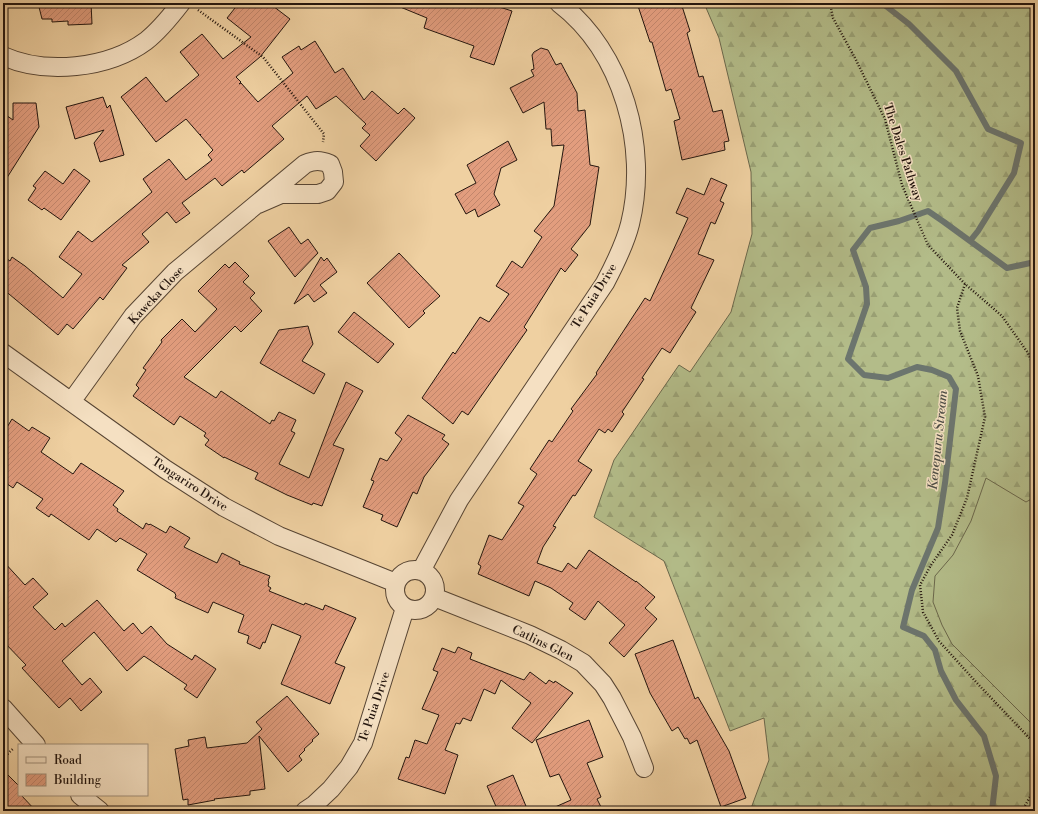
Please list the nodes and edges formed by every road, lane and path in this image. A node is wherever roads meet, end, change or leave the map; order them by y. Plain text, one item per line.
1 (559, 3) edge
2 (830, 3) edge
3 (188, 5) edge
4 (3, 56) edge
5 (322, 161) junction
6 (258, 204) junction
7 (965, 284) junction
8 (3, 353) edge
9 (1035, 369) edge
10 (71, 402) junction
11 (421, 571) junction
12 (396, 583) junction
13 (434, 597) junction
14 (405, 608) junction
15 (3, 708) edge
16 (35, 744) edge
17 (1035, 744) edge
18 (644, 768) dead end
19 (1035, 788) edge
20 (81, 796) edge
21 (100, 811) edge
22 (305, 811) edge
23 (1022, 811) edge

1 - 11 street, Te Puia Drive
2 - 7 path, The Dales Pathway
3 - 4 street
3 - 5 path
5 - 6 street, Kaweka Close
5 - 6 street, Kaweka Close
6 - 10 street, Kaweka Close
7 - 9 path, The Dales Pathway
7 - 17 path
8 - 10 street, Tongariro Drive
10 - 12 street, Tongariro Drive
11 - 12 street
11 - 13 street
12 - 14 street
13 - 14 street
13 - 18 street, Catlins Glen
14 - 22 street, Te Puia Drive
15 - 16 street
19 - 23 path
20 - 21 street

